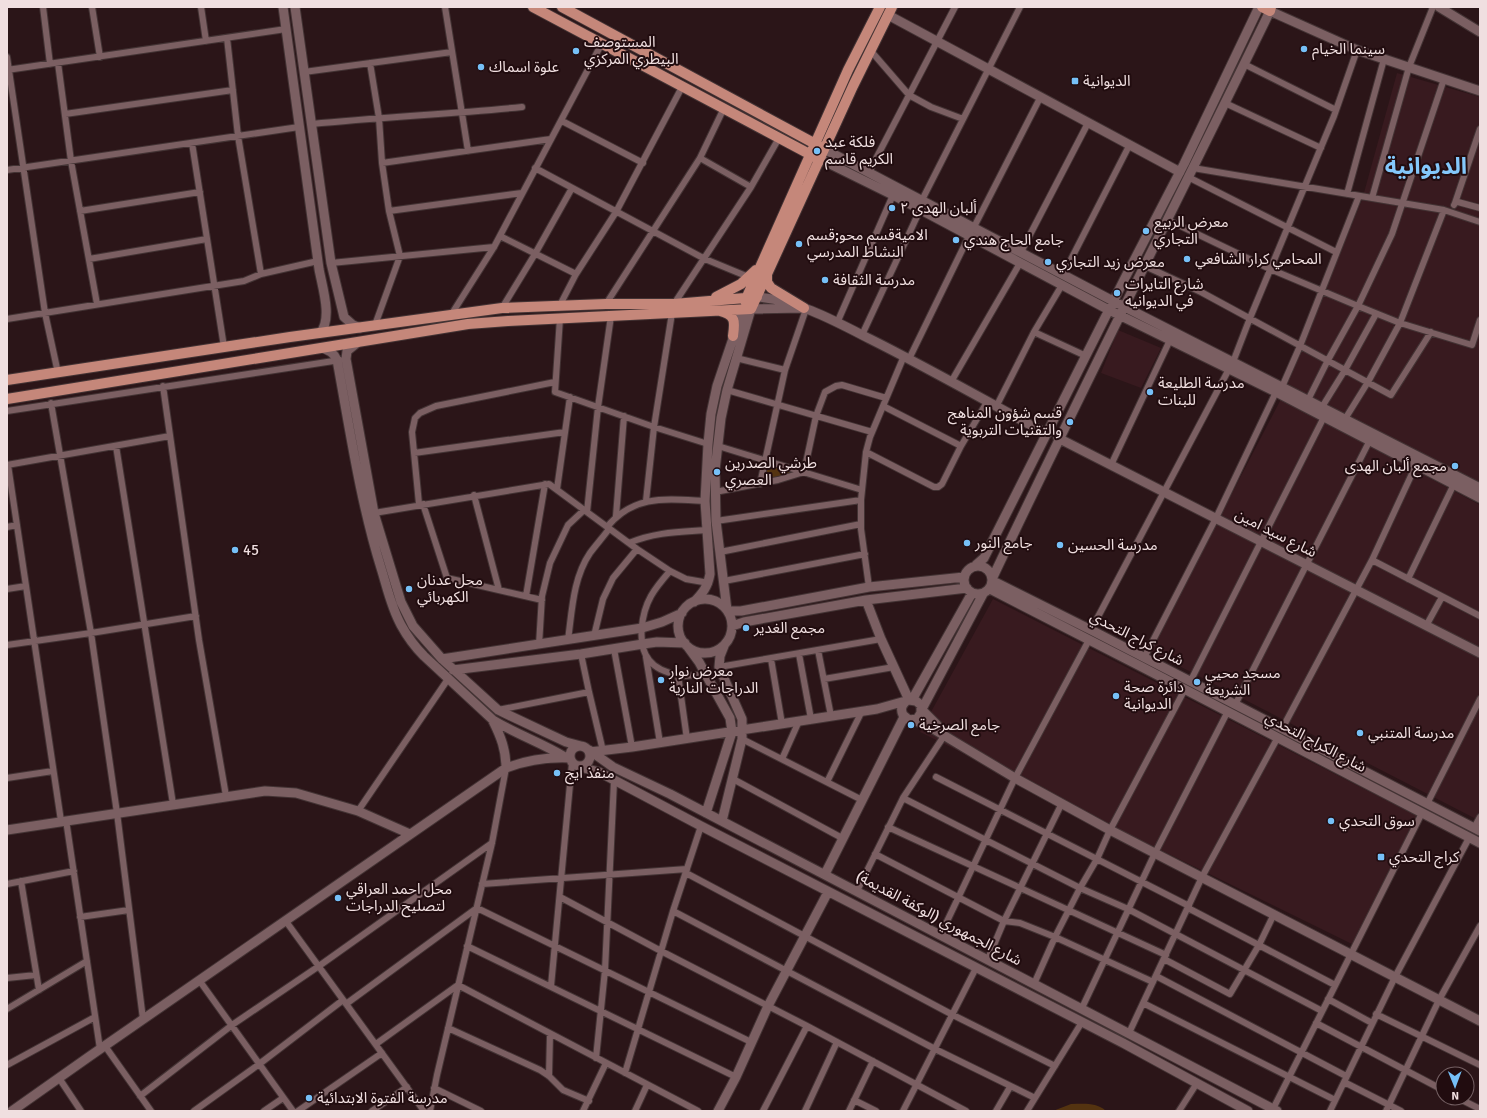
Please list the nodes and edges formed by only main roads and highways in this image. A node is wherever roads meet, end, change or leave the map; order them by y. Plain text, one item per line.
1 (283, 7) edge
2 (295, 7) edge
3 (533, 7) edge
4 (562, 7) edge
5 (880, 7) edge
6 (1438, 7) edge
7 (1265, 8) edge
8 (890, 11) edge
9 (1480, 32) edge
10 (1480, 91) edge
11 (308, 95) junction
12 (295, 96) junction
13 (815, 144) junction
14 (824, 149) junction
15 (815, 157) junction
16 (1180, 172) junction
17 (767, 274) junction
18 (752, 278) junction
19 (746, 297) junction
20 (757, 297) junction
21 (701, 301) junction
22 (1111, 306) junction
23 (673, 308) junction
24 (747, 309) junction
25 (805, 309) junction
26 (716, 310) junction
27 (1123, 311) junction
28 (377, 325) junction
29 (360, 328) junction
30 (320, 333) junction
31 (305, 335) junction
32 (732, 336) junction
33 (382, 338) junction
34 (357, 342) junction
35 (323, 348) junction
36 (308, 350) junction
37 (341, 360) junction
38 (1231, 365) junction
39 (7, 380) edge
40 (1279, 390) junction
41 (7, 399) edge
42 (1047, 434) junction
43 (1058, 438) junction
44 (1480, 488) edge
45 (1480, 498) edge
46 (976, 565) junction
47 (964, 577) junction
48 (990, 585) junction
49 (969, 590) junction
50 (866, 600) junction
51 (694, 602) junction
52 (727, 611) junction
53 (682, 613) junction
54 (732, 626) junction
55 (687, 645) junction
56 (724, 646) junction
57 (1480, 654) edge
58 (442, 659) junction
59 (453, 670) junction
60 (1188, 685) junction
61 (909, 700) junction
62 (877, 709) junction
63 (922, 710) junction
64 (903, 716) junction
65 (493, 720) junction
66 (914, 720) junction
67 (732, 732) junction
68 (1280, 733) junction
69 (743, 735) junction
70 (943, 735) junction
71 (588, 750) junction
72 (572, 761) junction
73 (506, 768) junction
74 (706, 813) junction
75 (722, 821) junction
76 (7, 830) edge
77 (1477, 830) edge
78 (410, 834) junction
79 (1480, 843) edge
80 (810, 867) junction
81 (825, 874) junction
82 (804, 879) junction
83 (828, 892) junction
84 (870, 898) junction
85 (863, 910) junction
86 (1480, 1021) edge
87 (1214, 1078) junction
88 (1207, 1089) junction
89 (1275, 1110) edge
90 (14, 1111) edge
91 (718, 1111) edge
92 (1248, 1111) edge

1 - 12 main road
2 - 11 main road
3 - 15 main road
4 - 13 main road
5 - 13 main road
6 - 9 main road
7 - 10 main road
7 - 16 main road
7 - 27 main road
8 - 14 main road
8 - 16 main road
11 - 12 main road
11 - 29 main road
12 - 30 main road
13 - 14 main road
13 - 15 main road
14 - 15 main road
14 - 22 main road
15 - 17 main road
15 - 18 main road
15 - 22 main road
16 - 22 main road
17 - 20 main road
17 - 25 main road
18 - 19 main road
18 - 21 main road
19 - 20 main road
19 - 21 main road
19 - 24 main road
20 - 24 main road
20 - 25 main road
21 - 23 main road
22 - 27 main road
22 - 42 main road
23 - 26 main road
23 - 28 main road
23 - 33 main road
24 - 25 main road
24 - 26 main road
24 - 32 main road
24 - 52 main road
25 - 42 main road
26 - 32 main road
27 - 38 main road
27 - 38 main road
27 - 43 main road
28 - 29 main road
28 - 33 main road
29 - 30 main road
30 - 31 main road
31 - 36 main road
31 - 39 main road
32 - 51 main road
33 - 34 main road
34 - 35 main road
34 - 37 main road
35 - 36 main road
35 - 37 main road
36 - 41 main road
37 - 58 main road
37 - 65 main road
38 - 40 main road
40 - 44 main road
40 - 45 main road
42 - 46 main road
43 - 48 main road
43 - 57 main road, شارع سيد امين
46 - 47 main road
46 - 48 main road
47 - 49 main road
47 - 52 main road
48 - 49 main road
48 - 60 main road, شارع الكراج التحدي
48 - 60 main road, شارع كراج التحدي
48 - 63 main road
49 - 50 main road
49 - 61 main road
50 - 54 main road
50 - 61 main road
51 - 52 main road
51 - 53 main road
52 - 54 main road
53 - 55 main road
53 - 58 main road
54 - 56 main road
55 - 56 main road
55 - 59 main road
55 - 67 main road
56 - 69 main road
58 - 59 main road
59 - 71 main road
60 - 68 main road, شارع كراج التحدي
60 - 68 main road, شارع الكراج التحدي
61 - 62 main road
61 - 63 main road
61 - 64 main road
62 - 64 main road
62 - 69 main road
63 - 66 main road
63 - 70 main road
64 - 66 main road
64 - 81 main road
65 - 72 main road
65 - 73 main road
66 - 70 main road
67 - 69 main road
67 - 71 main road
67 - 74 main road
68 - 77 main road, شارع كراج التحدي
68 - 79 main road, شارع الكراج التحدي
69 - 75 main road
70 - 86 main road
71 - 72 main road
71 - 72 main road
71 - 74 main road, شارع الجمهوري (الوكفة القديمة)
72 - 73 main road
72 - 82 main road, شارع الجمهوري (الوكفة القديمة)
73 - 78 main road
74 - 75 main road, شارع الجمهوري (الوكفة القديمة)
75 - 80 main road, شارع الجمهوري (الوكفة القديمة)
76 - 78 main road
78 - 90 main road
80 - 81 main road, شارع الجمهوري (الوكفة القديمة)
80 - 82 main road
81 - 84 main road, شارع الجمهوري (الوكفة القديمة)
82 - 83 main road, شارع الجمهوري (الوكفة القديمة)
83 - 85 main road, شارع الجمهوري (الوكفة القديمة)
83 - 91 main road
84 - 85 main road
84 - 87 main road, شارع الجمهوري (الوكفة القديمة)
85 - 88 main road, شارع الجمهوري (الوكفة القديمة)
87 - 88 main road
87 - 89 main road, شارع الجمهوري (الوكفة القديمة)
88 - 92 main road, شارع الجمهوري (الوكفة القديمة)

